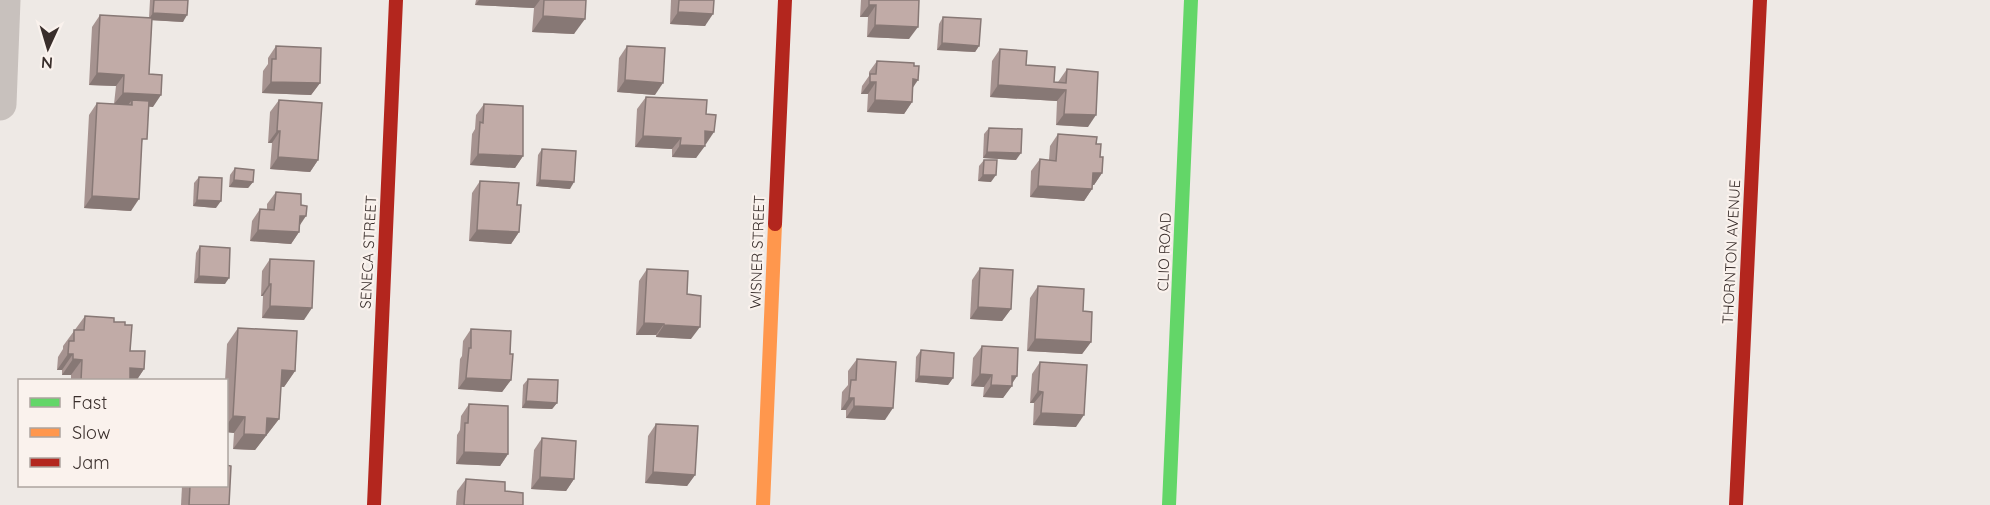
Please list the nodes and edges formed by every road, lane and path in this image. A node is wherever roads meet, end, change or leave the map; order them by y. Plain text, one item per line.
1 (4, 0) edge
2 (396, 0) edge
3 (785, 0) edge
4 (1191, 0) edge
5 (1760, 0) edge
6 (0, 104) edge
7 (374, 505) edge
8 (763, 505) edge
9 (1169, 505) edge
10 (1736, 505) edge

1 - 6 street
2 - 7 street, SENECA STREET
3 - 8 street, WISNER STREET
4 - 9 street, CLIO ROAD
5 - 10 street, THORNTON AVENUE

